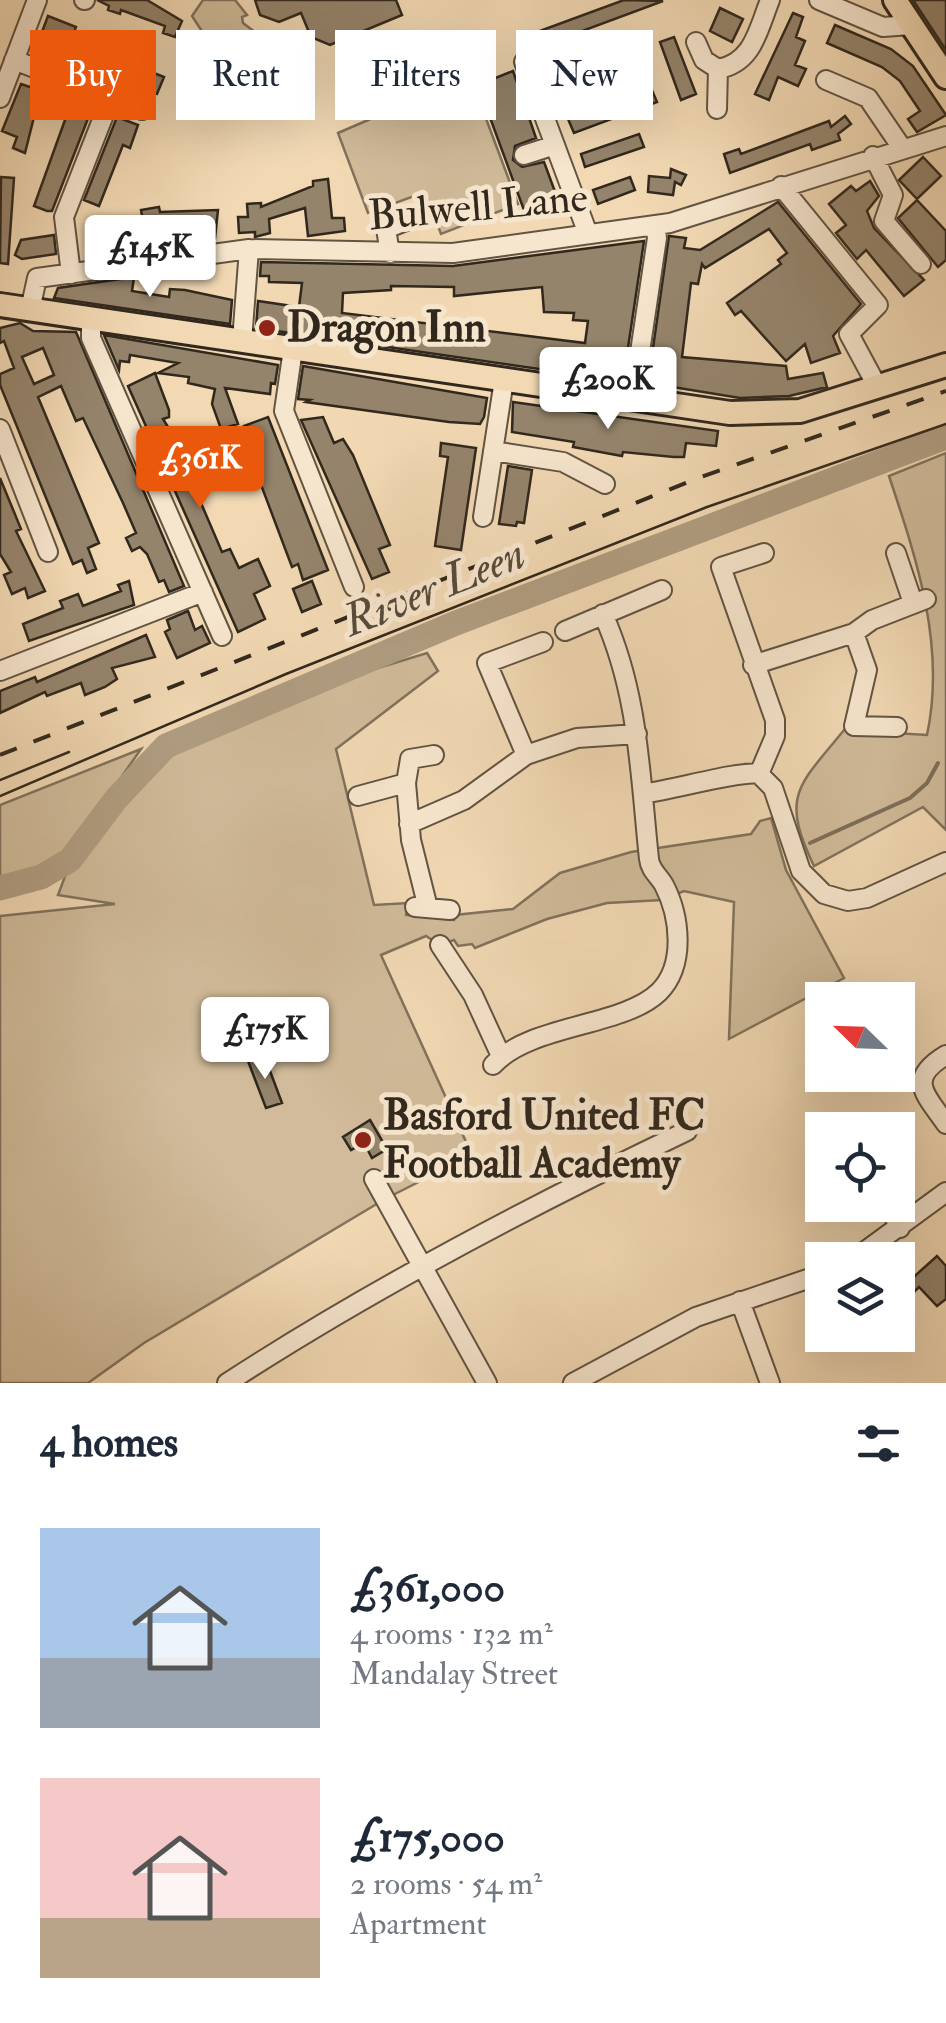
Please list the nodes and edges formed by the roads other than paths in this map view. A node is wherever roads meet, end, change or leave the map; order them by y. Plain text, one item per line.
1 (36, 0) edge
2 (770, 0) edge
3 (819, 0) edge
4 (894, 0) edge
5 (911, 25) junction
6 (696, 42) dead end
7 (14, 60) junction
8 (30, 66) edge
9 (718, 70) junction
10 (945, 76) edge
11 (826, 80) dead end
12 (0, 98) edge
13 (717, 108) dead end
14 (102, 120) edge
15 (546, 120) edge
16 (944, 142) edge
17 (555, 145) junction
18 (902, 148) junction
19 (524, 155) dead end
20 (873, 156) junction
21 (781, 186) junction
22 (428, 212) dead end
23 (655, 224) junction
24 (588, 234) junction
25 (249, 248) junction
26 (390, 253) junction
27 (921, 264) dead end
28 (72, 274) junction
29 (0, 306) edge
30 (30, 310) junction
31 (90, 319) junction
32 (242, 341) junction
33 (294, 349) junction
34 (946, 365) edge
35 (504, 380) junction
36 (877, 386) junction
37 (633, 399) junction
38 (0, 429) edge
39 (493, 452) junction
40 (604, 484) dead end
41 (483, 517) dead end
42 (39, 543) dead end
43 (896, 552) dead end
44 (764, 553) dead end
45 (345, 579) dead end
46 (662, 590) dead end
47 (202, 592) junction
48 (596, 618) junction
49 (565, 630) dead end
50 (854, 633) junction
51 (222, 636) dead end
52 (543, 642) dead end
53 (754, 665) junction
54 (0, 671) edge
55 (897, 727) dead end
56 (637, 734) junction
57 (434, 755) dead end
58 (526, 755) junction
59 (759, 774) junction
60 (397, 784) junction
61 (646, 793) junction
62 (358, 796) dead end
63 (409, 824) junction
64 (946, 862) edge
65 (450, 910) dead end
66 (440, 945) dead end
67 (946, 1055) edge
68 (946, 1124) edge
69 (687, 1131) dead end
70 (374, 1179) dead end
71 (946, 1192) edge
72 (897, 1222) edge
73 (900, 1228) junction
74 (879, 1242) edge
75 (425, 1269) junction
76 (805, 1280) edge
77 (740, 1301) junction
78 (227, 1383) edge
79 (487, 1383) edge
80 (573, 1383) edge
81 (770, 1383) edge

1 - 7 street
2 - 9 street
3 - 5 street
4 - 5 main road
5 - 10 main road
6 - 9 street
7 - 8 street
7 - 12 street
9 - 13 street
11 - 18 street
14 - 28 street
15 - 17 street
16 - 18 street, Bulwell Lane
17 - 19 street
17 - 24 street
18 - 20 street, Bulwell Lane
20 - 21 street, Bulwell Lane
20 - 27 street
21 - 23 street, Bulwell Lane
21 - 36 street
22 - 26 street
23 - 24 street, Bulwell Lane
23 - 37 street
24 - 26 street, Bulwell Lane
25 - 26 street, Bulwell Lane
25 - 28 street, Bulwell Lane
25 - 32 street
28 - 30 street, Bulwell Lane
29 - 30 main road
30 - 31 main road
31 - 32 main road
31 - 47 street
32 - 33 main road
33 - 35 main road
33 - 45 street
34 - 36 main road
35 - 37 main road
35 - 39 street
36 - 37 main road
38 - 42 street
39 - 40 street
39 - 41 street
43 - 50 street
44 - 53 street
46 - 48 street
47 - 51 street
47 - 54 street
48 - 49 street
48 - 56 street
50 - 53 street
50 - 55 street
52 - 58 street
53 - 59 street
56 - 58 street
56 - 61 street
57 - 60 street
58 - 63 street
59 - 61 street
59 - 64 street
60 - 62 street
60 - 63 street
61 - 66 street
63 - 65 street
67 - 68 street
69 - 75 street
70 - 75 street
71 - 73 street
72 - 73 street
73 - 74 street
75 - 78 street
75 - 79 street
76 - 77 street
77 - 80 street
77 - 81 street

